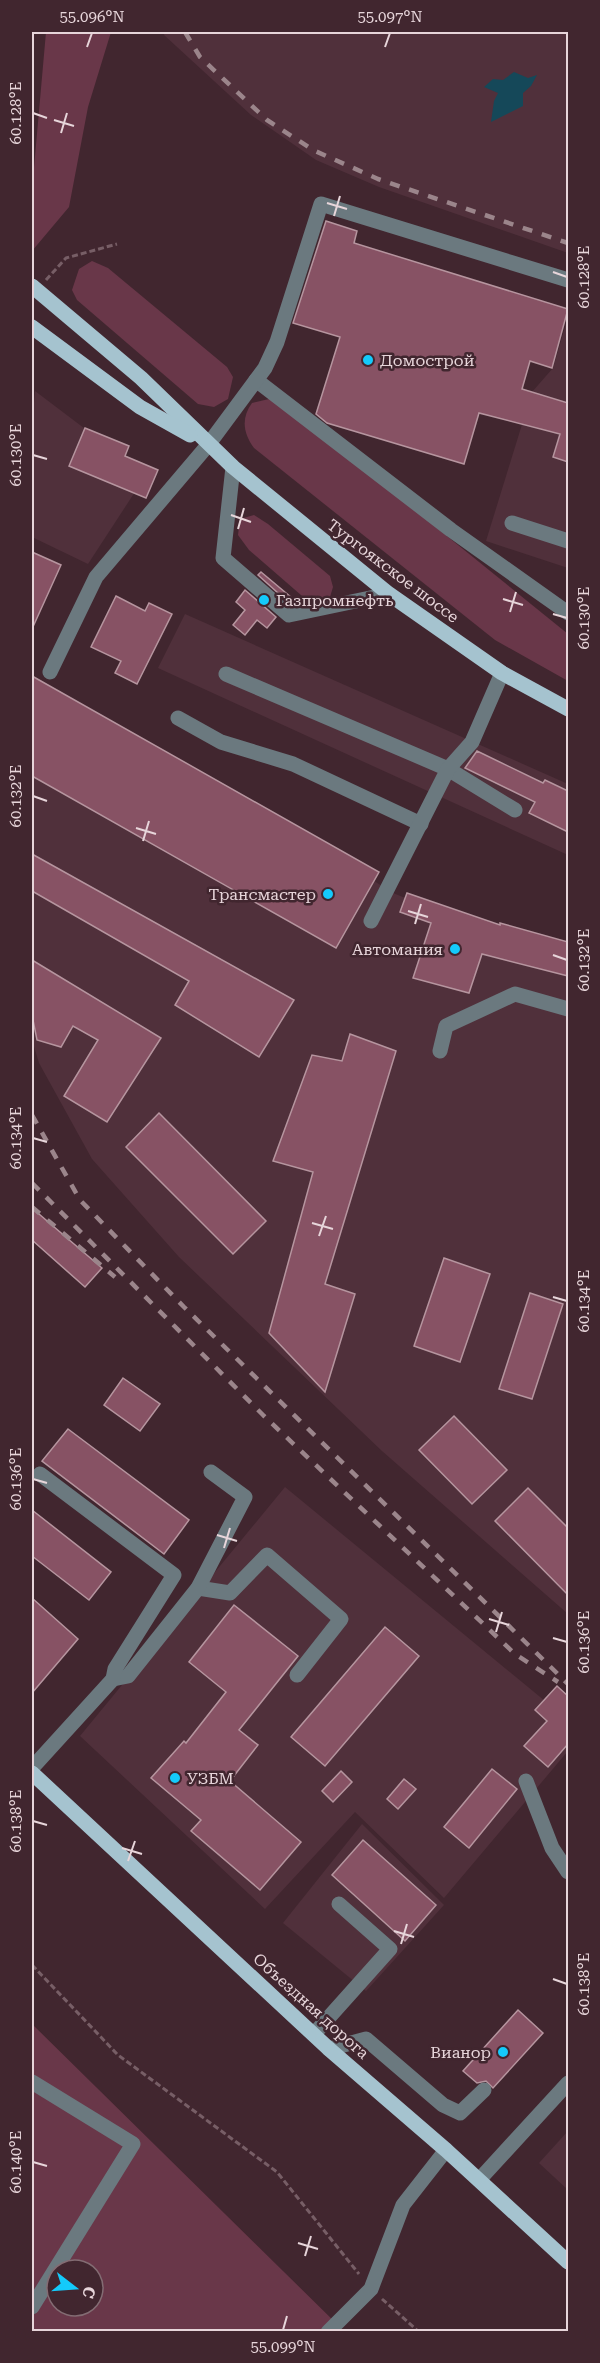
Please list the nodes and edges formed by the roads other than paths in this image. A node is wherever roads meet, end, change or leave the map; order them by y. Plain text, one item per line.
1 (568, 280) edge
2 (34, 288) edge
3 (32, 327) edge
4 (256, 380) junction
5 (208, 445) junction
6 (233, 467) junction
7 (512, 523) dead end
8 (568, 540) edge
9 (389, 594) junction
10 (568, 613) edge
11 (50, 672) dead end
12 (502, 673) junction
13 (226, 674) dead end
14 (568, 709) edge
15 (178, 718) dead end
16 (448, 770) junction
17 (515, 810) dead end
18 (421, 824) junction
19 (371, 921) dead end
20 (568, 1009) edge
21 (440, 1051) dead end
22 (211, 1472) dead end
23 (40, 1474) dead end
24 (198, 1588) junction
25 (297, 1675) dead end
26 (113, 1680) junction
27 (32, 1768) edge
28 (32, 1773) edge
29 (526, 1781) dead end
30 (568, 1872) edge
31 (339, 1904) dead end
32 (314, 2034) junction
33 (329, 2049) junction
34 (32, 2082) edge
35 (568, 2083) edge
36 (484, 2090) dead end
37 (446, 2150) junction
38 (479, 2180) junction
39 (568, 2262) edge
40 (32, 2307) edge
41 (328, 2331) edge

1 - 4 lane
2 - 5 main road, Тургоякское шоссе
3 - 5 main road, Тургоякское шоссе
4 - 5 lane
4 - 10 lane
5 - 6 main road, Тургоякское шоссе
5 - 11 lane
6 - 9 main road, Тургоякское шоссе
6 - 9 lane
7 - 8 lane
9 - 12 main road, Тургоякское шоссе
12 - 14 main road, Тургоякское шоссе
12 - 16 lane
13 - 16 lane
15 - 18 lane
16 - 17 lane
16 - 18 lane
18 - 19 lane
20 - 21 lane
22 - 24 lane
23 - 26 lane
24 - 25 lane
24 - 26 lane
26 - 27 lane
28 - 32 main road, Объездная дорога
29 - 30 lane
31 - 32 lane
32 - 33 main road, Объездная дорога
33 - 36 lane
33 - 37 main road, Объездная дорога
34 - 40 lane
35 - 38 lane
37 - 38 main road, Объездная дорога
37 - 41 lane
38 - 39 main road, Объездная дорога

